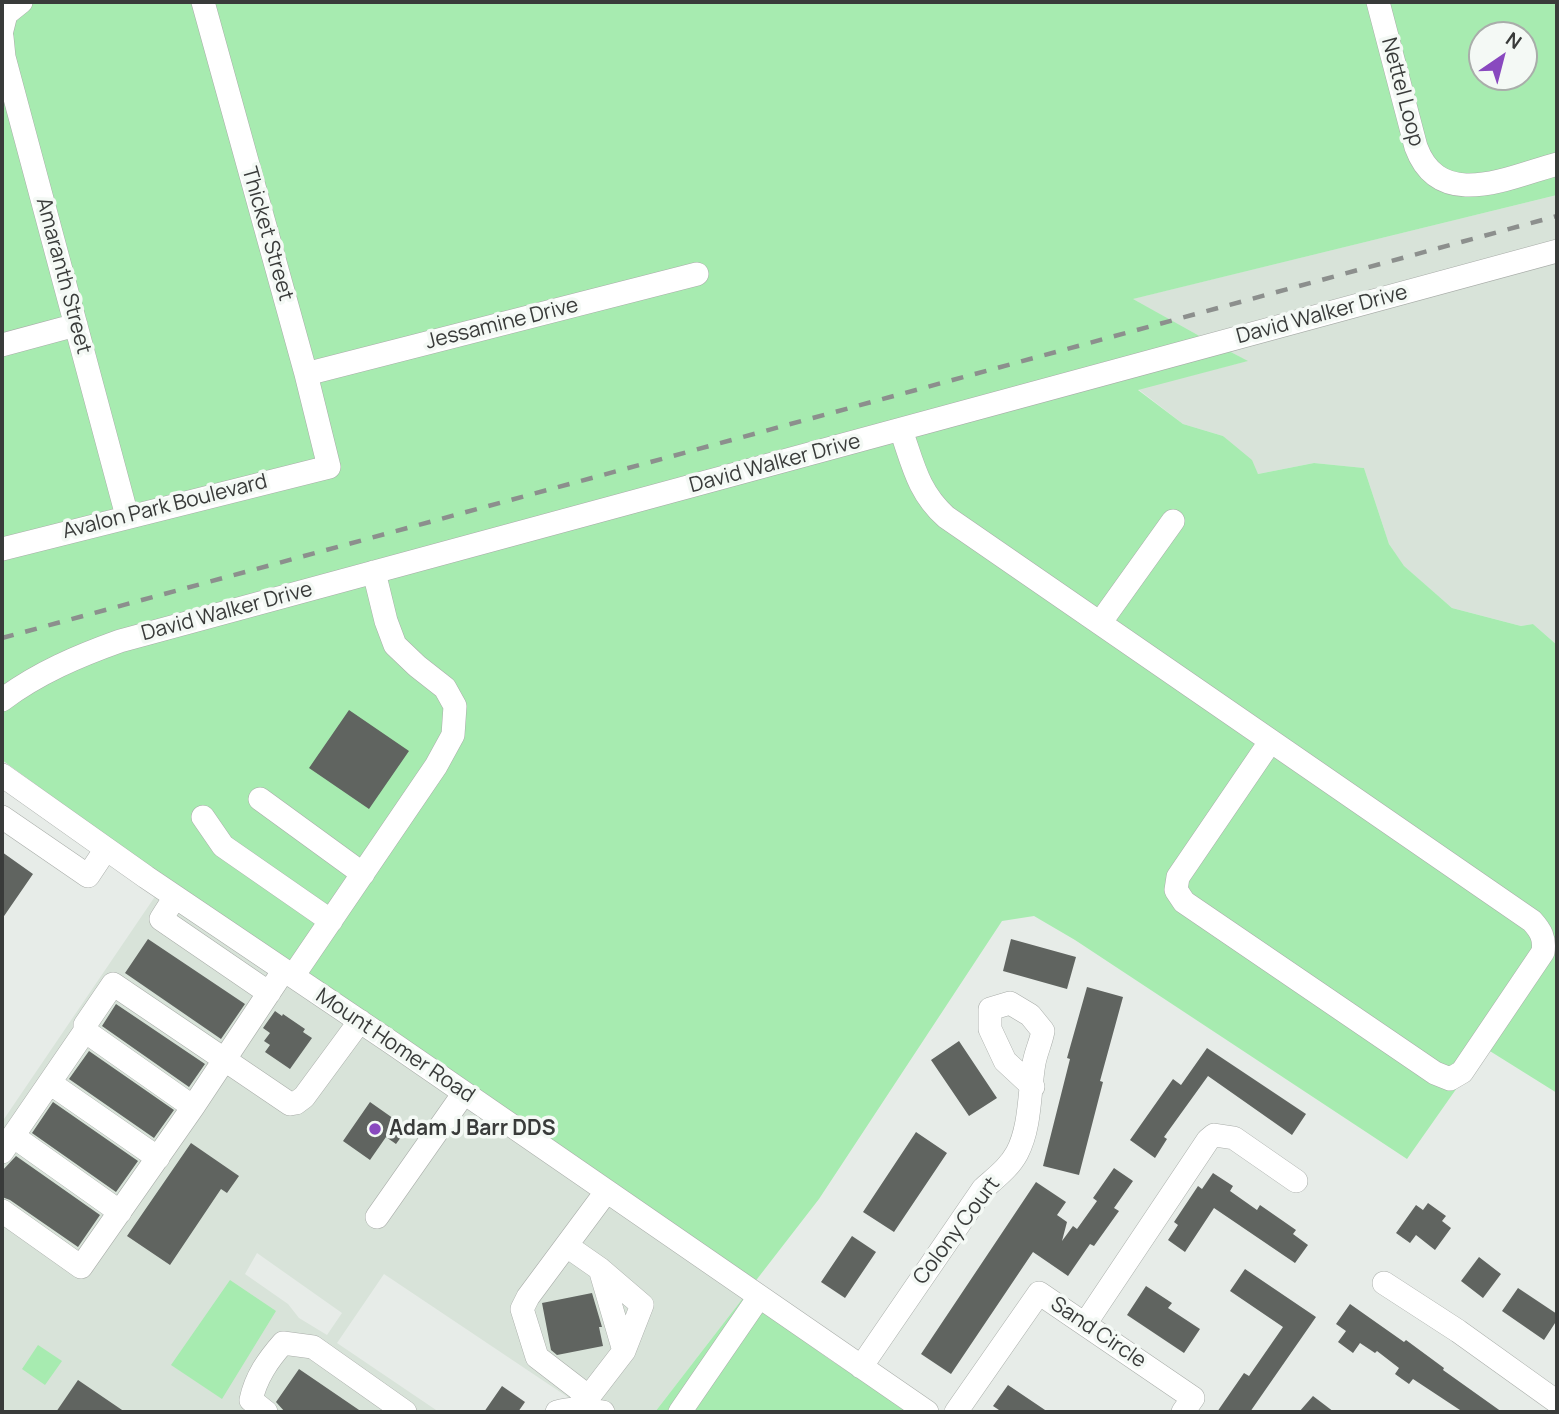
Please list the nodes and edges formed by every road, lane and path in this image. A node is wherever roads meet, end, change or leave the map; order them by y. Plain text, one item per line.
1 (21, 2) edge
2 (203, 2) edge
3 (1378, 2) edge
4 (2, 30) edge
5 (2, 37) edge
6 (13, 131) edge
7 (1557, 164) edge
8 (1557, 251) edge
9 (697, 274) dead end
10 (76, 325) junction
11 (2, 345) edge
12 (306, 374) junction
13 (901, 430) junction
14 (329, 467) joint
15 (127, 516) junction
16 (1173, 521) dead end
17 (2, 549) edge
18 (374, 572) junction
19 (1100, 623) junction
20 (2, 700) edge
21 (1270, 742) junction
22 (2, 775) edge
23 (260, 799) dead end
24 (2, 817) edge
25 (202, 817) dead end
26 (106, 849) junction
27 (363, 874) junction
28 (175, 897) junction
29 (331, 921) junction
30 (288, 973) junction
31 (269, 993) junction
32 (359, 1021) junction
33 (85, 1031) junction
34 (225, 1059) junction
35 (50, 1083) junction
36 (1033, 1087) dead end
37 (464, 1093) junction
38 (193, 1107) junction
39 (7, 1144) edge
40 (158, 1158) junction
41 (1296, 1181) dead end
42 (606, 1192) junction
43 (2, 1211) edge
44 (120, 1212) junction
45 (377, 1217) dead end
46 (567, 1246) junction
47 (1384, 1283) dead end
48 (759, 1297) junction
49 (1085, 1324) junction
50 (861, 1367) junction
51 (1557, 1402) edge
52 (583, 1409) edge
53 (267, 1412) edge
54 (405, 1412) edge
55 (680, 1412) edge
56 (927, 1412) edge
57 (957, 1412) edge
58 (1183, 1412) edge

1 - 4 street
2 - 12 street, Thicket Street
3 - 7 street, Nettel Loop
5 - 6 street, Amaranth Street
6 - 10 street, Amaranth Street
8 - 13 street, David Walker Drive
9 - 12 street, Jessamine Drive
10 - 11 street
10 - 15 street, Amaranth Street
12 - 14 street, Thicket Street
13 - 18 street, David Walker Drive
13 - 19 street
14 - 15 street, Avalon Park Boulevard
15 - 17 street, Avalon Park Boulevard
16 - 19 street
18 - 20 street, David Walker Drive
18 - 27 street
19 - 21 street
21 - 21 street
22 - 26 street, Mount Homer Road
23 - 27 street
24 - 26 street
25 - 29 street
26 - 28 street, Mount Homer Road
27 - 29 street
28 - 30 street, Mount Homer Road
28 - 31 street
29 - 30 street
30 - 31 street
30 - 32 street, Mount Homer Road
31 - 34 street
32 - 34 street
32 - 37 street, Mount Homer Road
33 - 34 street
33 - 35 street
33 - 38 street
34 - 38 street
35 - 39 street
35 - 40 street
36 - 50 street, Colony Court
37 - 42 street, Mount Homer Road
37 - 45 street
38 - 40 street
39 - 44 street
40 - 44 street
41 - 49 street
42 - 46 street
42 - 48 street, Mount Homer Road
43 - 44 street
46 - 52 street
46 - 52 street
47 - 51 street
48 - 50 street, Mount Homer Road
48 - 55 street
49 - 57 street, Sand Circle
49 - 58 street, Sand Circle
50 - 56 street, Mount Homer Road
53 - 54 street

